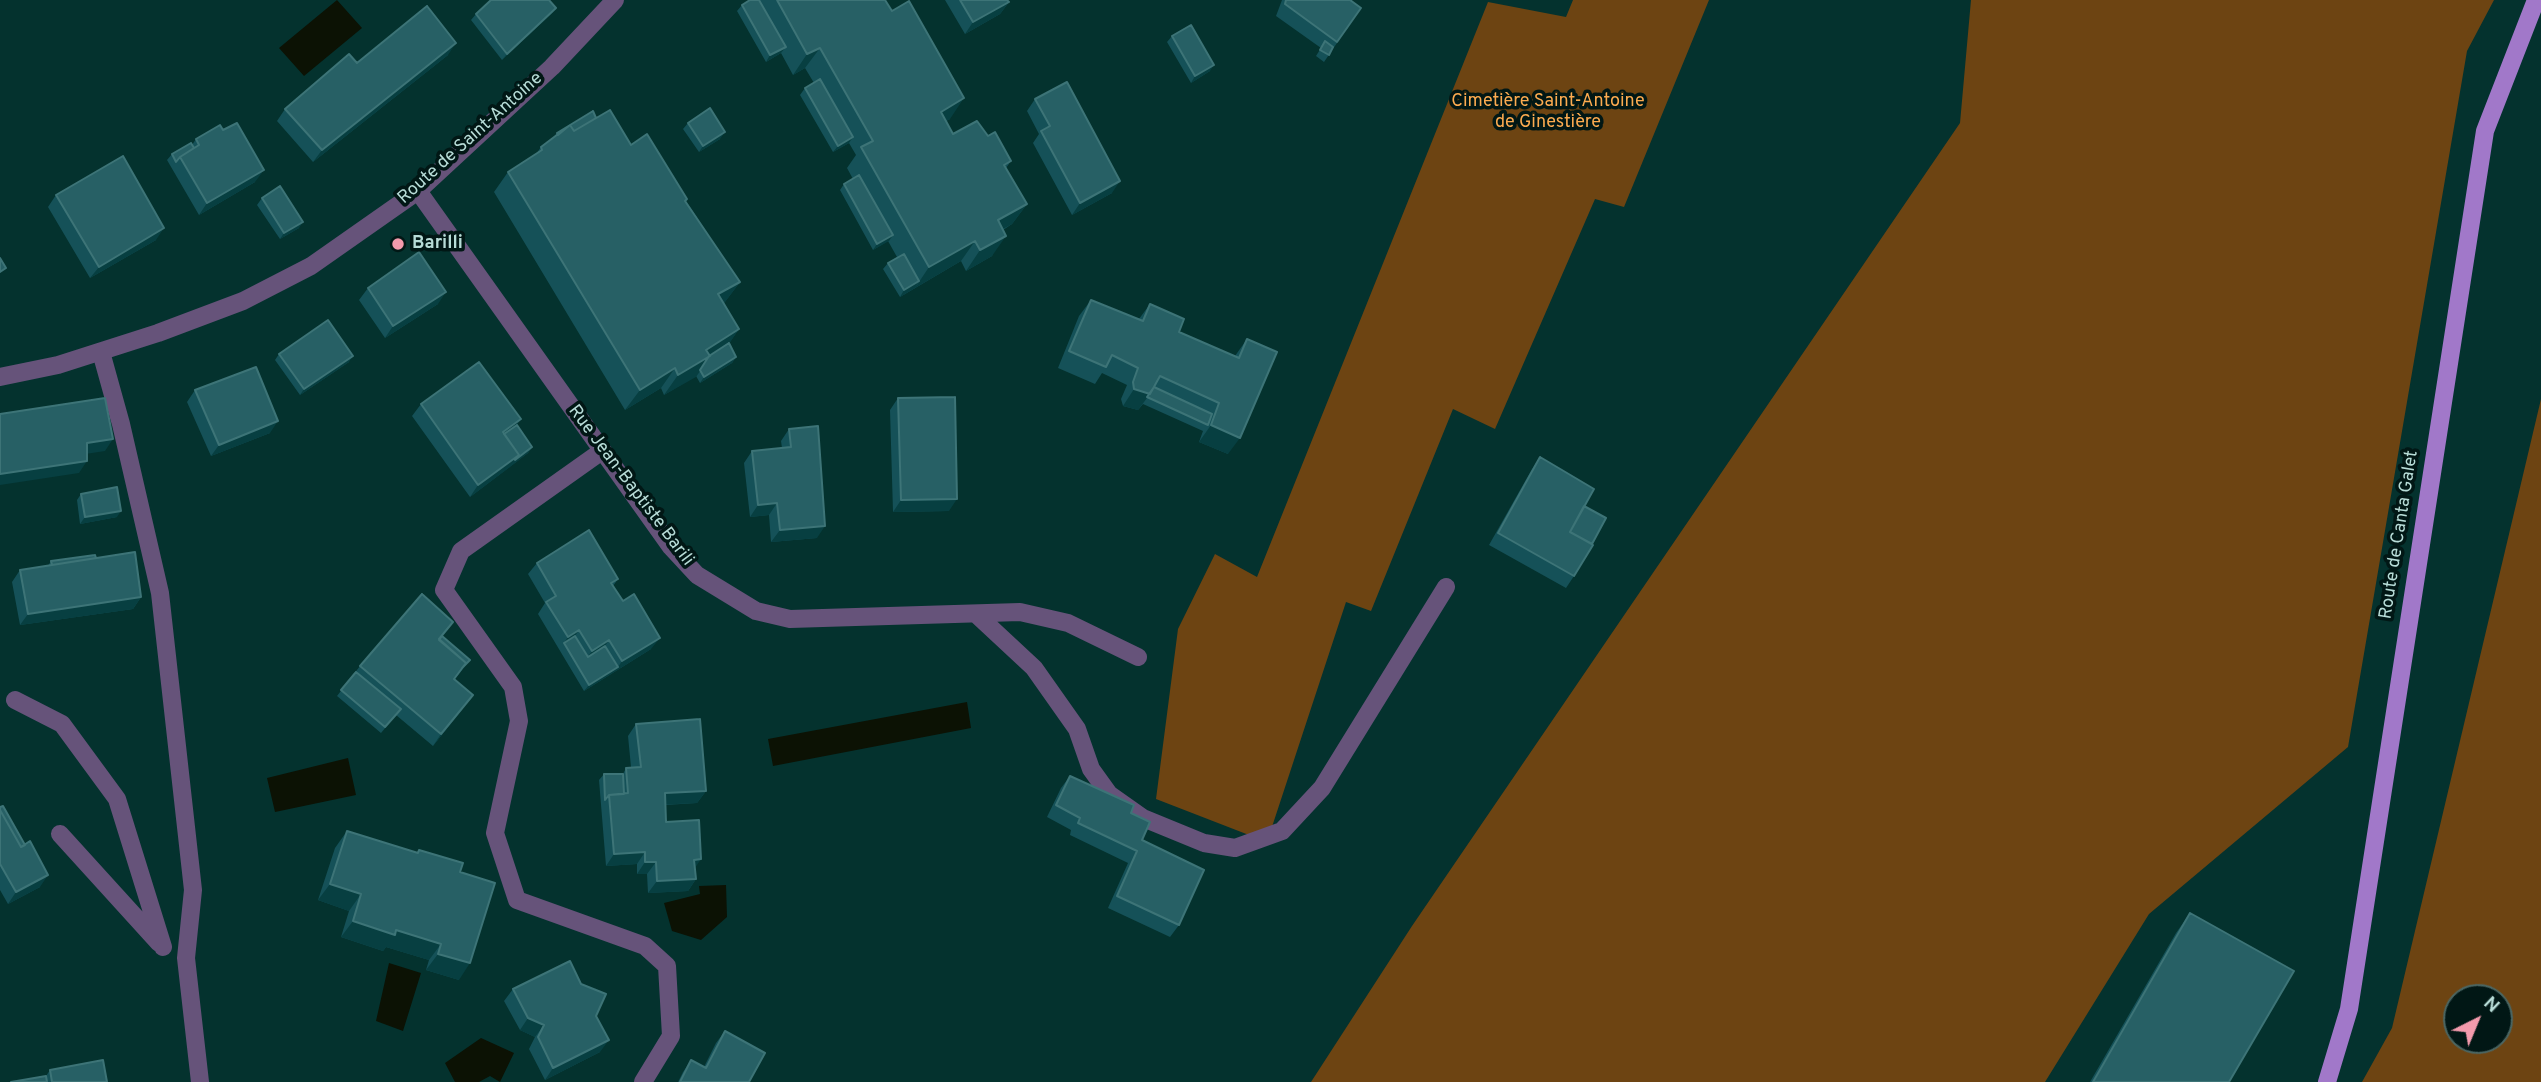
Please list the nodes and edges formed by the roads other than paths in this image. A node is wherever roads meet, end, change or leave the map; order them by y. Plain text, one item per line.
1 (615, 0) edge
2 (2536, 0) edge
3 (418, 191) junction
4 (100, 352) junction
5 (0, 377) edge
6 (602, 451) junction
7 (1446, 587) dead end
8 (976, 614) junction
9 (1139, 657) dead end
10 (15, 700) dead end
11 (60, 834) dead end
12 (163, 947) junction
13 (186, 958) junction
14 (200, 1082) edge
15 (643, 1082) edge
16 (2327, 1082) edge

1 - 3 street, Route de Saint-Antoine
2 - 16 main road, Route de Canta Galet
3 - 4 street, Route de Saint-Antoine
3 - 6 street, Rue Jean-Baptiste Barili
4 - 5 street, Route de Saint-Antoine
4 - 13 street
6 - 8 street, Rue Jean-Baptiste Barili
6 - 15 street
7 - 8 street
8 - 9 street, Rue Jean-Baptiste Barili
10 - 12 street
11 - 12 street
12 - 13 street
13 - 14 street

